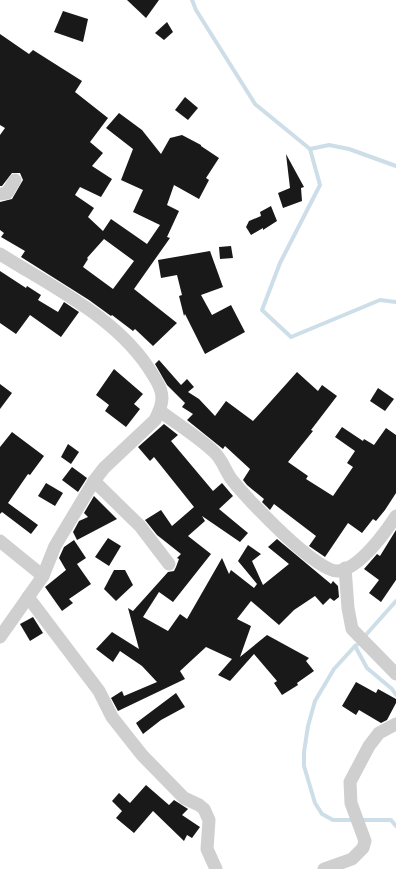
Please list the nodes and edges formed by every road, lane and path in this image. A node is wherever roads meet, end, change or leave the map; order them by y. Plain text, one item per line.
1 (15, 180) dead end
2 (0, 194) edge
3 (0, 254) edge
4 (160, 411) junction
5 (94, 481) junction
6 (396, 516) edge
7 (0, 542) edge
8 (170, 564) dead end
9 (345, 568) junction
10 (42, 576) junction
11 (28, 597) junction
12 (0, 637) edge
13 (393, 669) edge
14 (396, 724) edge
15 (216, 869) edge
16 (324, 869) edge

1 - 2 street
3 - 4 street
4 - 5 street
4 - 9 street
5 - 8 street
5 - 10 street
6 - 9 street
7 - 10 street
9 - 13 street
10 - 11 street
11 - 12 street
11 - 15 street
14 - 16 street

